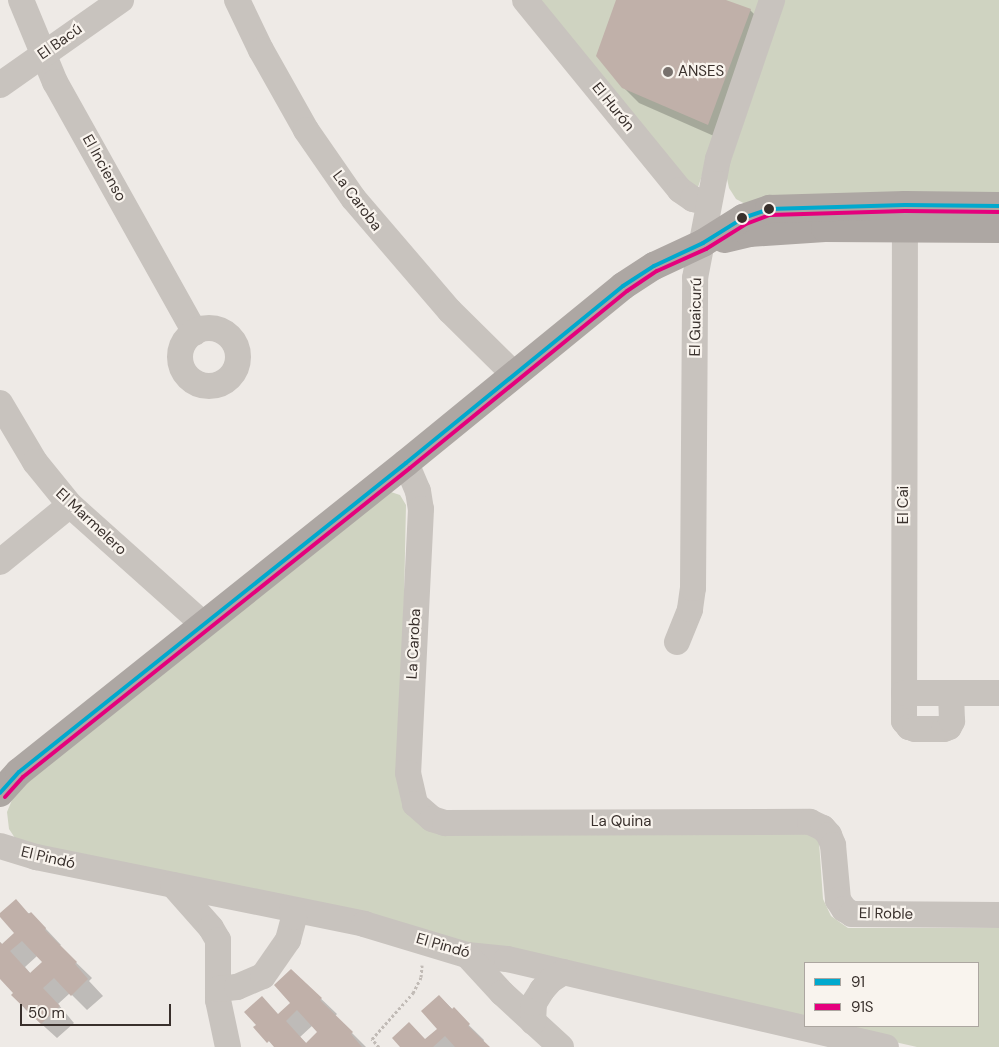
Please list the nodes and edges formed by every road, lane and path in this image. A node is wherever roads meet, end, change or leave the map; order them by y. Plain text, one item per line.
1 (22, 0) edge
2 (120, 0) edge
3 (237, 0) edge
4 (525, 0) edge
5 (772, 0) edge
6 (42, 55) junction
7 (0, 85) edge
8 (709, 203) junction
9 (999, 206) edge
10 (904, 217) junction
11 (999, 229) edge
12 (703, 243) junction
13 (195, 332) dead end
14 (515, 375) junction
15 (0, 402) edge
16 (406, 464) junction
17 (70, 505) junction
18 (0, 562) edge
19 (203, 624) junction
20 (677, 642) dead end
21 (904, 693) junction
22 (951, 693) junction
23 (999, 693) edge
24 (0, 792) edge
25 (432, 819) joint
26 (810, 822) joint
27 (0, 846) edge
28 (173, 885) junction
29 (292, 910) junction
30 (999, 915) edge
31 (424, 942) junction
32 (467, 955) junction
33 (564, 972) junction
34 (218, 989) junction
35 (533, 1022) junction
36 (228, 1047) edge
37 (379, 1047) edge
38 (561, 1047) edge
39 (886, 1047) edge

1 - 6 street, El Incienso
2 - 6 street, El Bacú
3 - 14 street, La Caroba
4 - 8 street, El Hurón
5 - 8 street, El Guaicurú
6 - 7 street, El Bacú
6 - 13 street, El Incienso
8 - 12 street, El Guaicurú
9 - 10 main road
10 - 11 main road
10 - 12 main road
10 - 21 street, El Cai
12 - 14 main road
12 - 20 street, El Guaicurú
14 - 16 main road
15 - 17 street, El Marmelero
16 - 19 main road
16 - 25 street, La Caroba
17 - 18 street
17 - 19 street, El Marmelero
19 - 24 main road
21 - 22 street
21 - 22 street, El Cai
22 - 23 street
25 - 26 street, La Quina
26 - 30 street, El Roble
27 - 28 street, El Pindó
28 - 29 street, El Pindó
28 - 34 street
29 - 31 street, El Pindó
29 - 34 street
31 - 32 street, El Pindó
31 - 37 path
32 - 33 street, El Pindó
32 - 35 street
33 - 35 street
33 - 39 street, El Pindó
34 - 36 street
35 - 38 street

